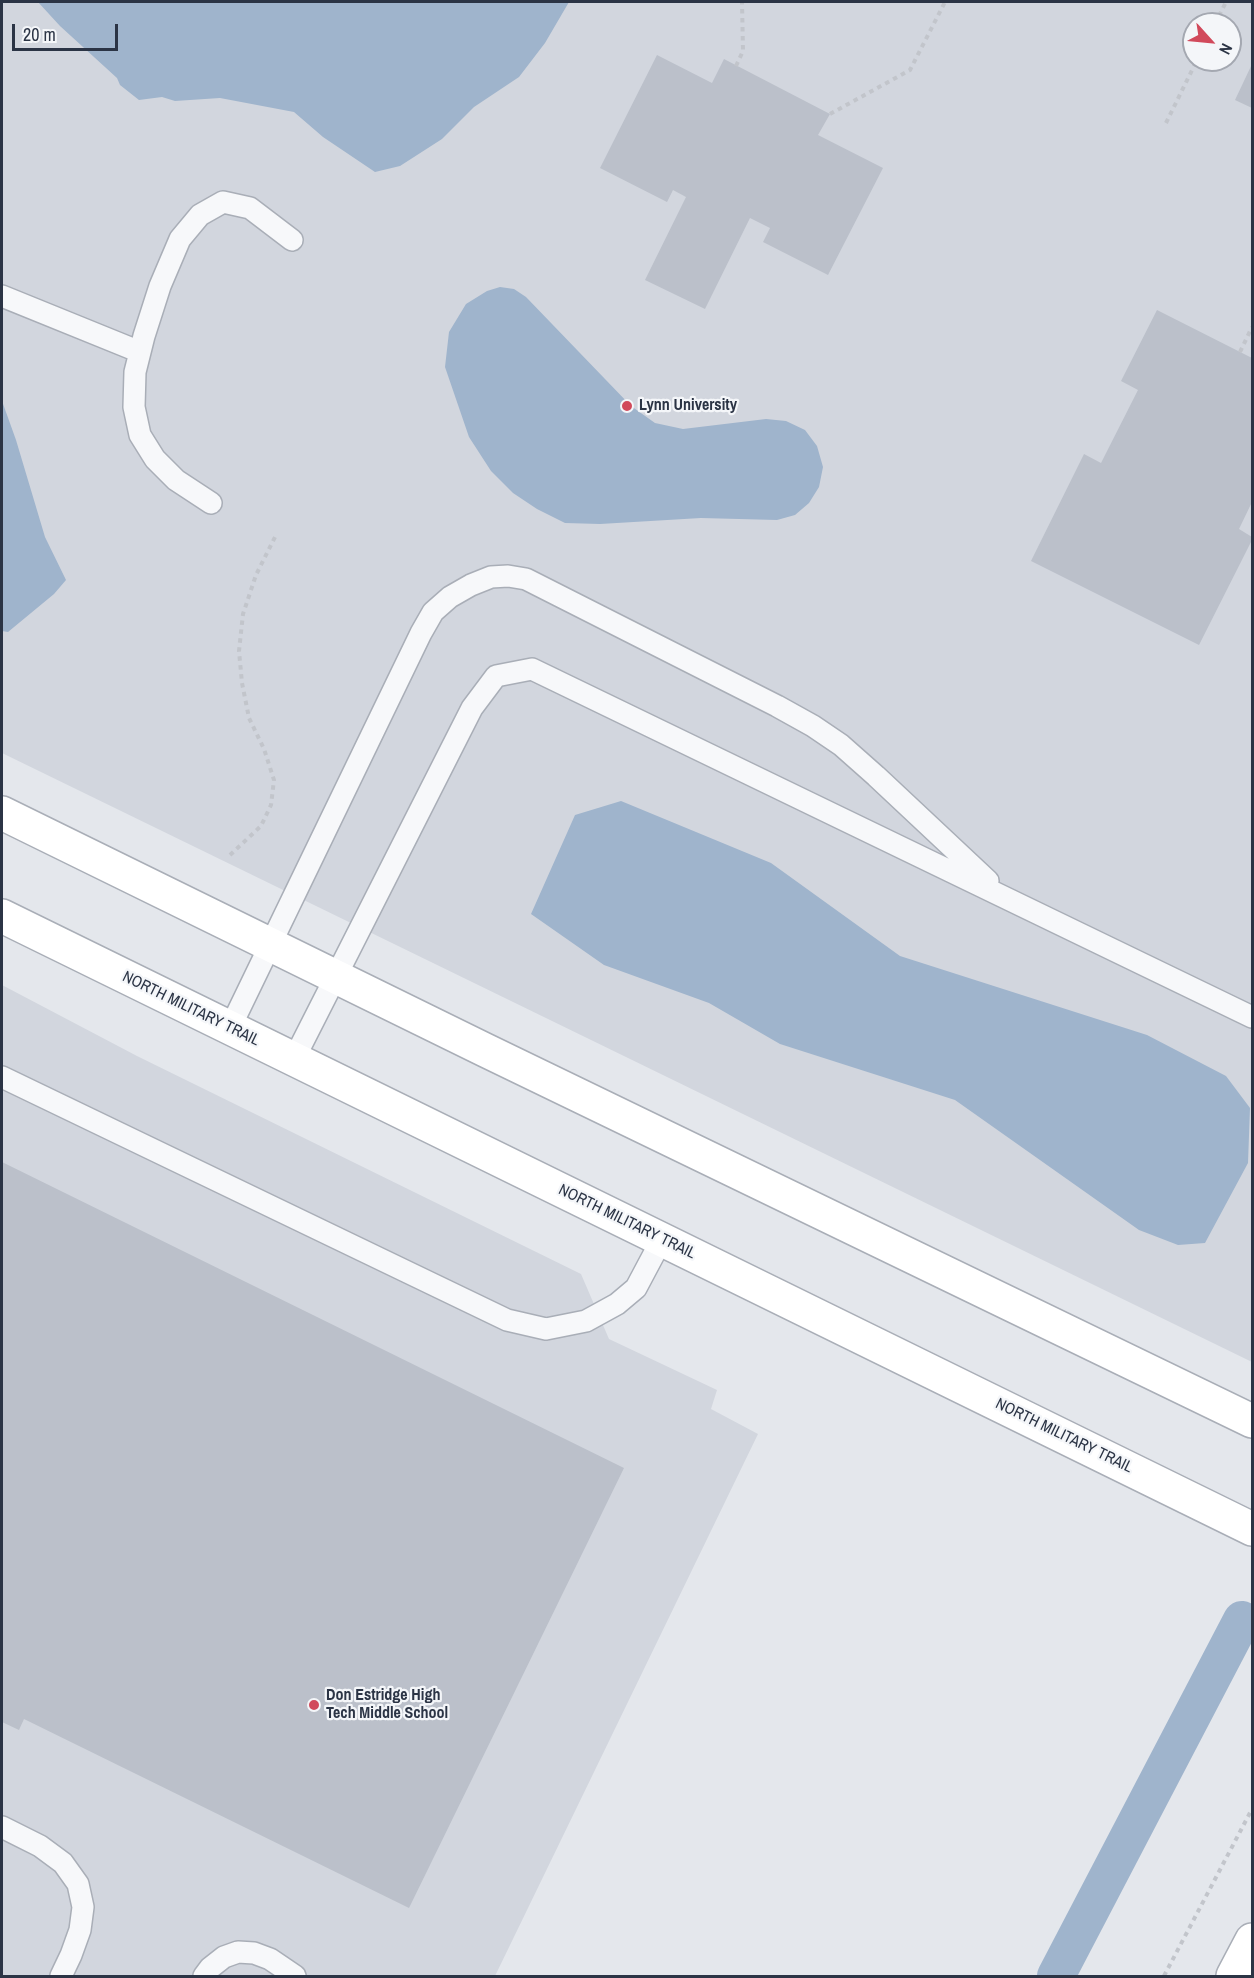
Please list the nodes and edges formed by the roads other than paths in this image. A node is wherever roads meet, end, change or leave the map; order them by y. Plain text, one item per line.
1 (291, 240) dead end
2 (2, 296) edge
3 (140, 352) junction
4 (211, 503) dead end
5 (2, 813) edge
6 (1004, 896) junction
7 (2, 916) edge
8 (270, 945) junction
9 (335, 977) junction
10 (1252, 1017) edge
11 (230, 1028) junction
12 (294, 1059) junction
13 (2, 1077) edge
14 (662, 1239) junction
15 (1252, 1420) edge
16 (1252, 1528) edge
17 (4, 1833) edge
18 (1252, 1940) edge
19 (61, 1977) edge
20 (204, 1977) edge
21 (295, 1977) edge
22 (1233, 1977) edge

1 - 3 lane
2 - 3 lane
3 - 4 lane
5 - 8 main road
6 - 8 lane
6 - 9 lane
6 - 10 lane
7 - 11 main road, NORTH MILITARY TRAIL
8 - 9 main road
8 - 11 lane
9 - 12 lane
9 - 15 main road
11 - 12 main road, NORTH MILITARY TRAIL
12 - 14 main road, NORTH MILITARY TRAIL
13 - 14 lane
14 - 16 main road, NORTH MILITARY TRAIL
17 - 19 lane
18 - 22 main road
20 - 21 lane

